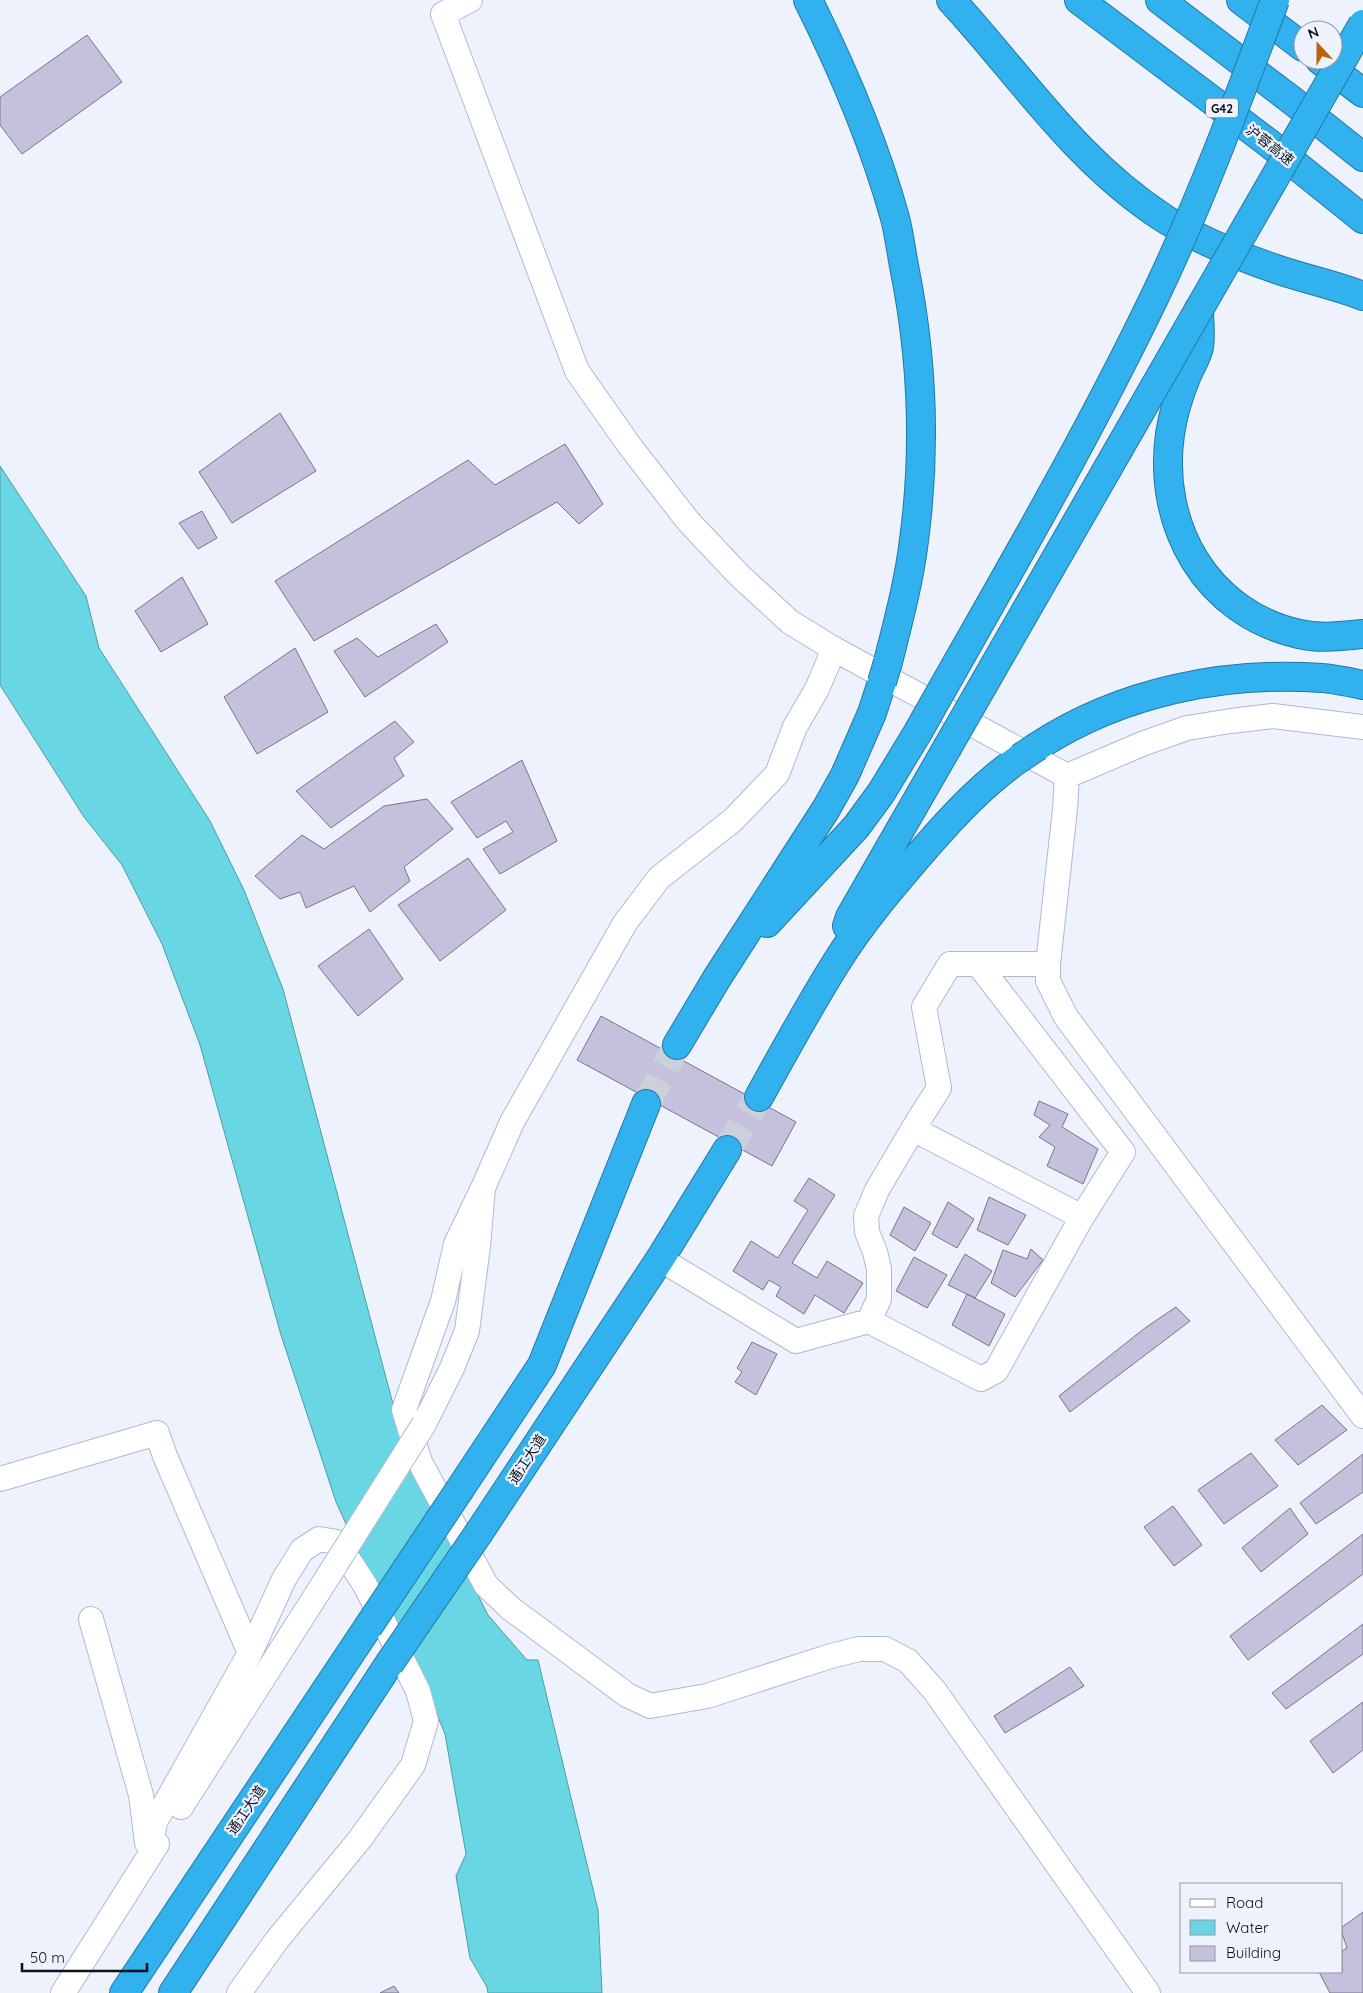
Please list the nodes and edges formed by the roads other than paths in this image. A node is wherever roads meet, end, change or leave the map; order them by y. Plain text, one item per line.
1 (470, 0) edge
2 (808, 0) edge
3 (951, 0) edge
4 (1079, 0) edge
5 (1160, 0) edge
6 (1241, 0) edge
7 (1274, 0) edge
8 (1363, 24) edge
9 (1293, 39) edge
10 (1333, 70) edge
11 (1363, 93) edge
12 (1363, 157) edge
13 (1363, 219) edge
14 (1363, 296) edge
15 (1199, 309) junction
16 (1363, 634) edge
17 (834, 649) junction
18 (1363, 684) edge
19 (1363, 727) edge
20 (1067, 776) junction
21 (837, 961) junction
22 (978, 964) junction
23 (1048, 964) junction
24 (717, 978) junction
25 (677, 1045) tunnel mouth
26 (759, 1097) tunnel mouth
27 (646, 1104) tunnel mouth
28 (913, 1129) junction
29 (727, 1150) tunnel mouth
30 (483, 1188) junction
31 (1082, 1217) junction
32 (660, 1259) junction
33 (869, 1321) junction
34 (542, 1365) junction
35 (575, 1386) junction
36 (1363, 1416) edge
37 (0, 1479) edge
38 (91, 1619) dead end
39 (250, 1653) junction
40 (149, 1857) junction
41 (63, 1993) edge
42 (124, 1993) edge
43 (173, 1993) edge
44 (239, 1993) edge
45 (1148, 1993) edge

1 - 17 street
2 - 24 highway
3 - 14 highway
4 - 13 highway, 沪蓉高速 / G42
5 - 12 highway
6 - 9 highway
7 - 24 highway, bridge
8 - 15 highway, bridge
10 - 11 highway
15 - 16 highway
15 - 21 highway, bridge
17 - 20 street
17 - 30 street
18 - 21 highway
19 - 20 street
20 - 23 street
21 - 26 highway
22 - 23 street
22 - 28 street
22 - 31 street
23 - 36 street
24 - 25 highway
27 - 34 highway
28 - 31 street
28 - 33 street
29 - 32 highway, 通江大道
30 - 40 street, bridge
30 - 45 street
31 - 33 street
32 - 33 street
32 - 35 highway, 通江大道
34 - 35 highway
34 - 42 highway, 通江大道, bridge
35 - 43 highway, 通江大道, bridge
37 - 39 street
38 - 40 street
39 - 40 street
39 - 44 street
40 - 41 street

